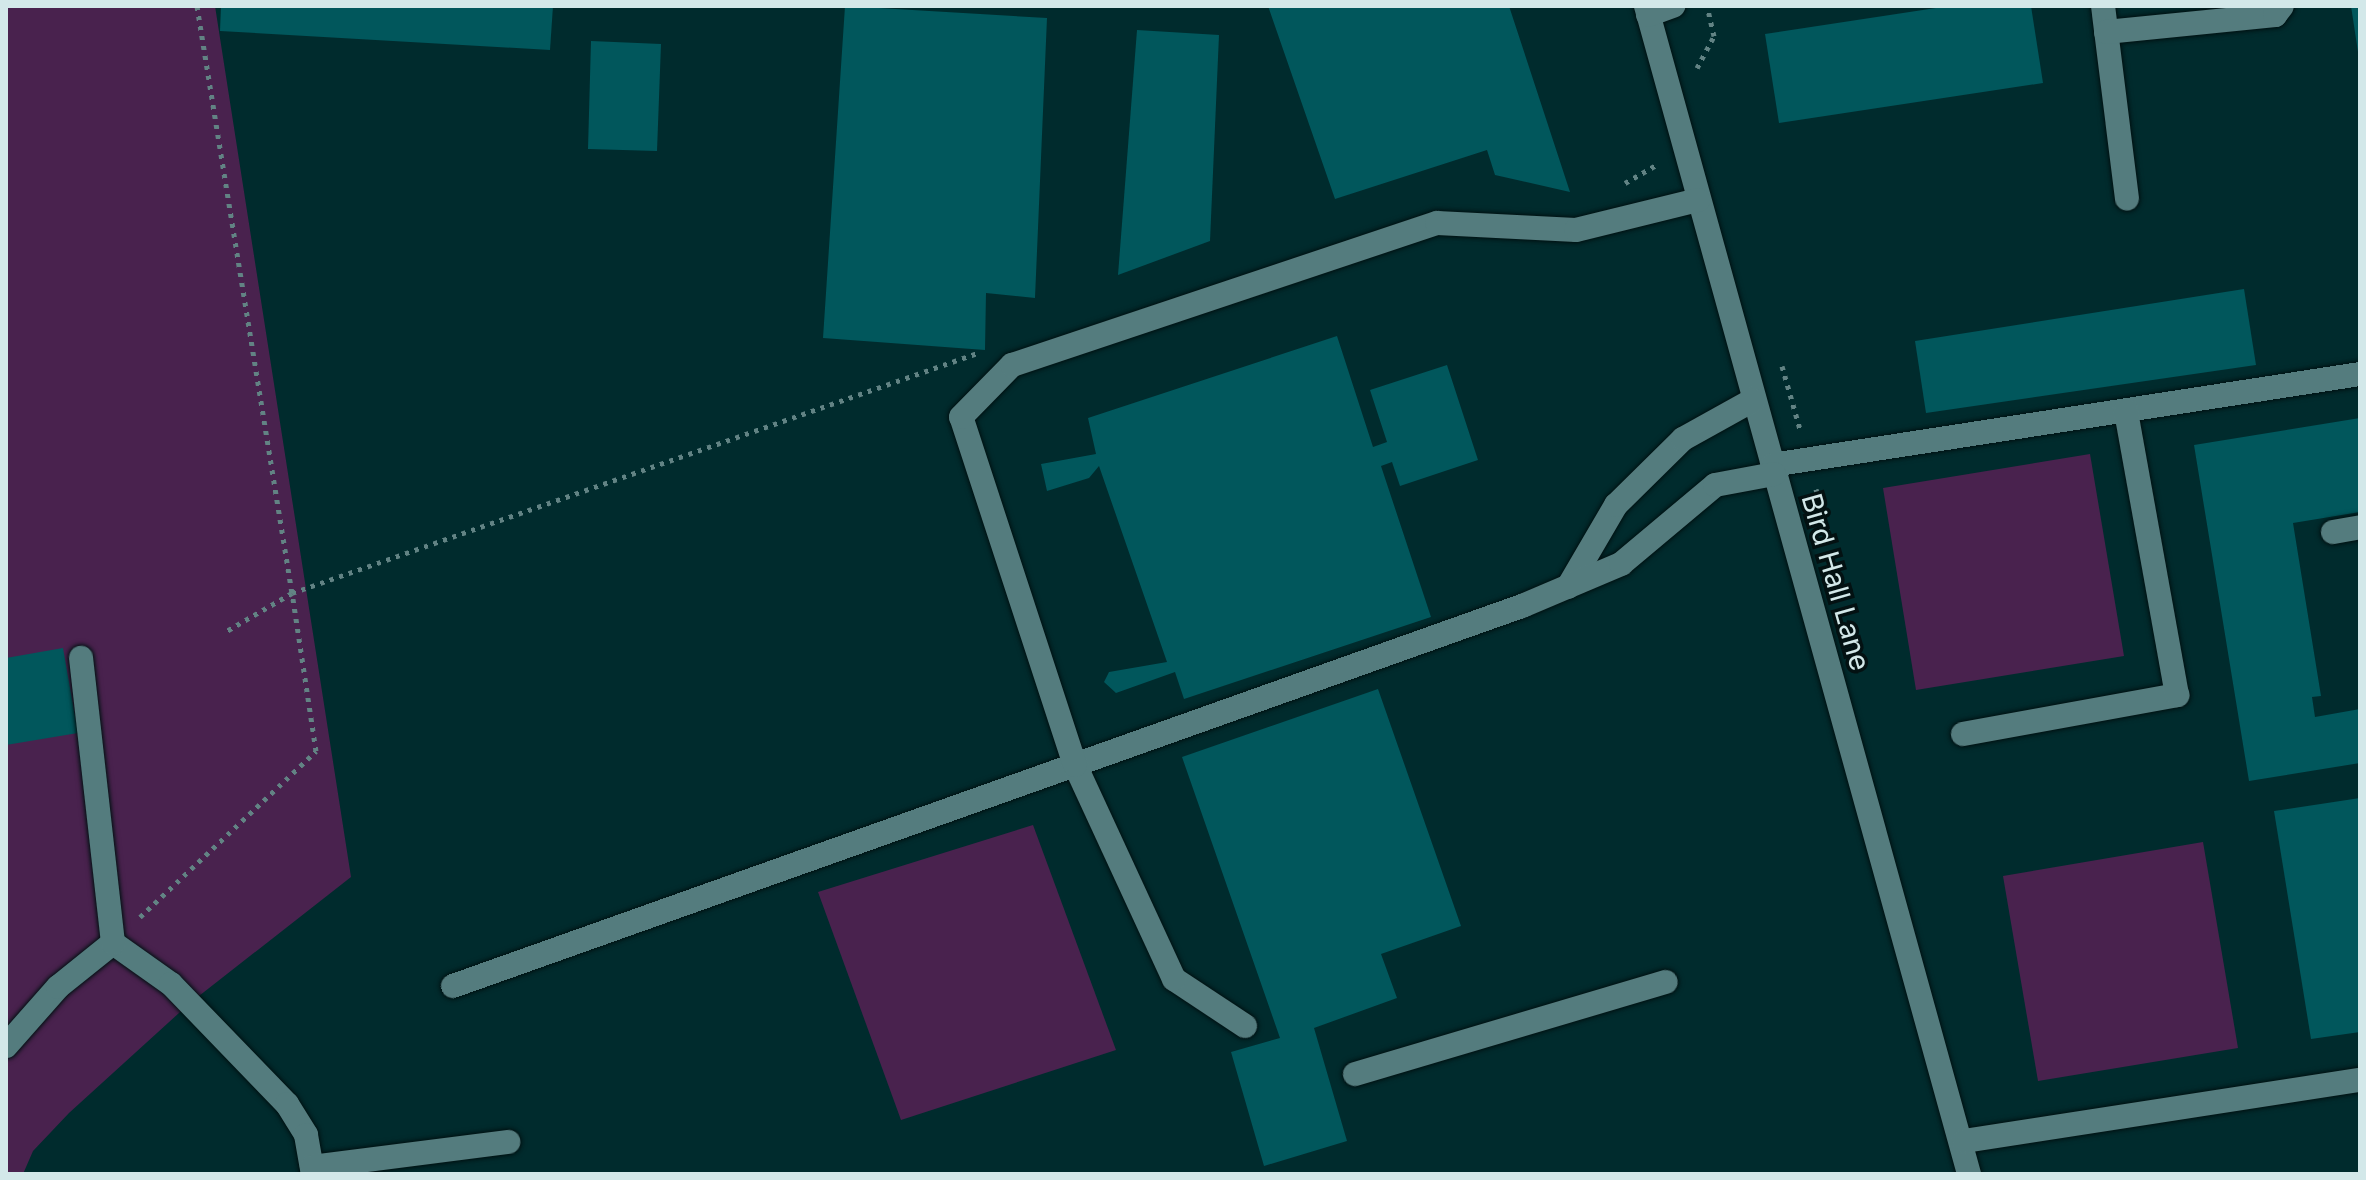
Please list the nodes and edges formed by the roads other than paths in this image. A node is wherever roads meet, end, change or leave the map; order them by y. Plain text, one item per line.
1 (1673, 6) edge
2 (2103, 6) edge
3 (2282, 6) edge
4 (1647, 11) edge
5 (2106, 32) junction
6 (2127, 199) dead end
7 (1698, 200) junction
8 (2360, 374) edge
9 (1753, 400) junction
10 (2126, 411) junction
11 (1773, 470) junction
12 (2360, 527) edge
13 (2333, 532) dead end
14 (1568, 587) junction
15 (81, 658) dead end
16 (1963, 734) dead end
17 (1075, 765) junction
18 (113, 943) junction
19 (1666, 982) dead end
20 (453, 986) dead end
21 (1245, 1026) dead end
22 (6, 1046) edge
23 (1355, 1074) dead end
24 (2360, 1080) edge
25 (1964, 1141) junction
26 (508, 1142) dead end
27 (312, 1170) edge
28 (1969, 1174) edge

1 - 4 street
2 - 5 street
3 - 5 street
4 - 7 street, Bird Hall Lane
5 - 6 street
7 - 9 street, Bird Hall Lane
7 - 17 street
8 - 10 street
9 - 11 street, Bird Hall Lane
9 - 14 street
10 - 11 street
10 - 16 street
11 - 14 street
11 - 25 street, Bird Hall Lane
12 - 13 street
14 - 17 street
15 - 18 street
17 - 20 street
17 - 21 street
18 - 22 street
18 - 27 street
19 - 23 street
24 - 25 street
25 - 28 street, Bird Hall Lane
26 - 27 street

